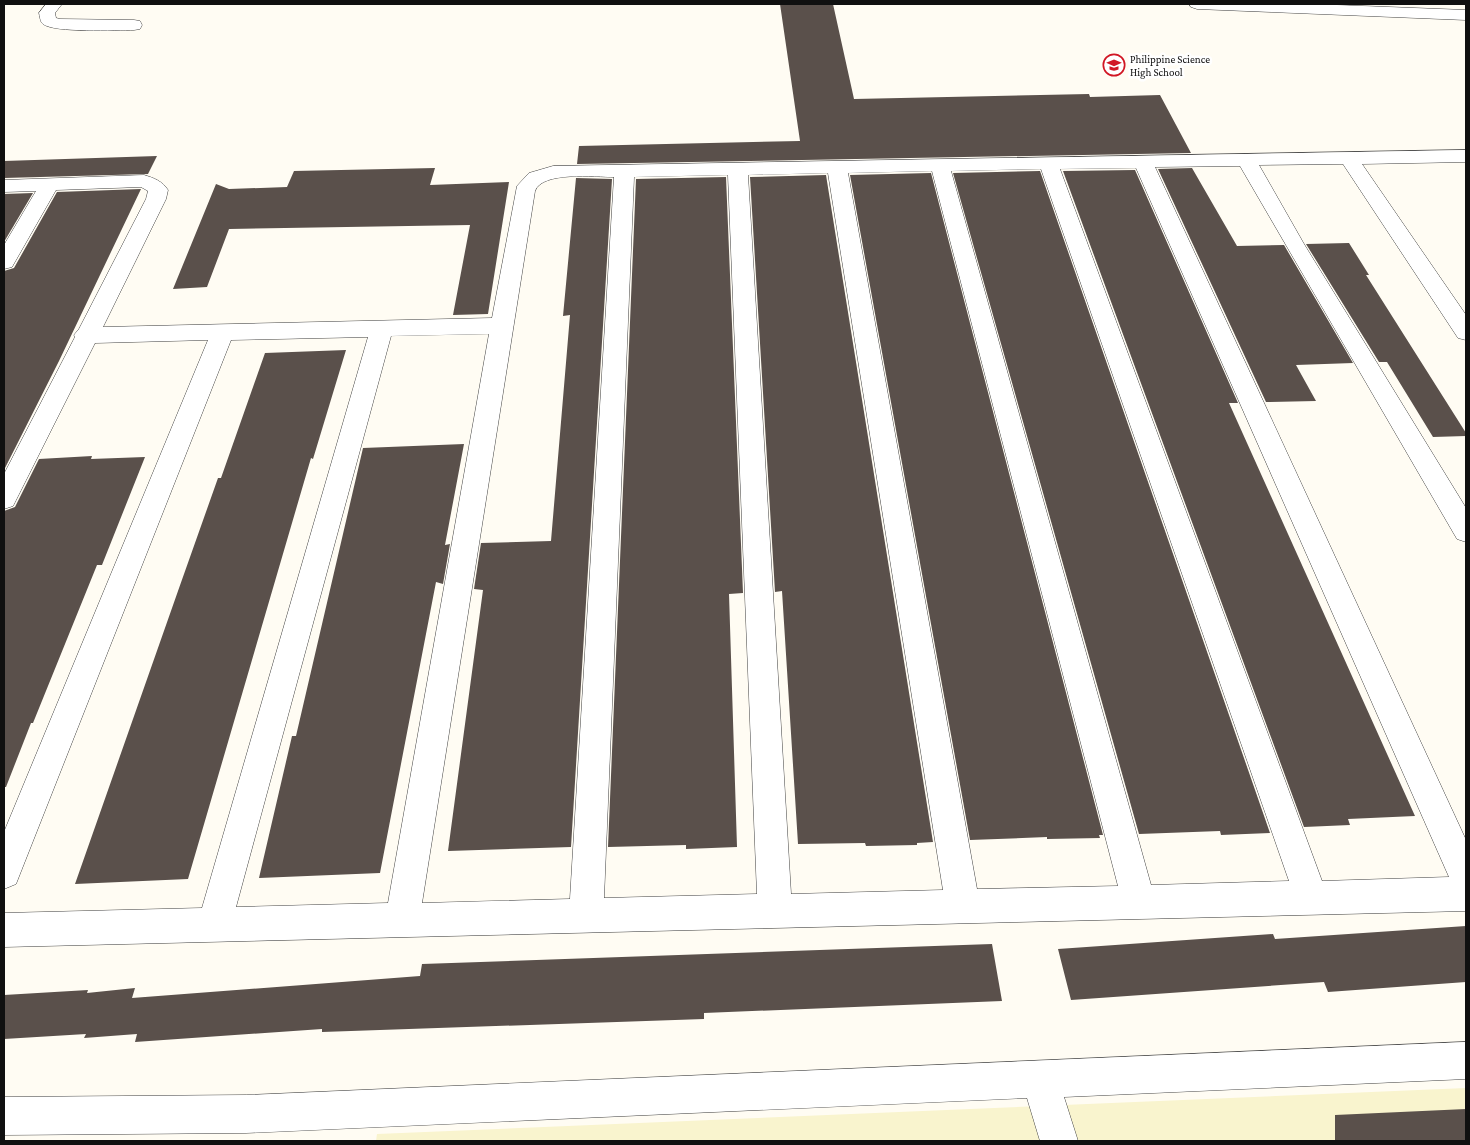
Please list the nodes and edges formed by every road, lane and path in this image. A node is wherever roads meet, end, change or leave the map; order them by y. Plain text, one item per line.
1 (54, 4) edge
2 (1197, 4) edge
3 (1466, 15) edge
4 (134, 25) dead end
5 (1458, 156) edge
6 (1348, 158) junction
7 (1246, 160) junction
8 (1143, 162) junction
9 (1048, 163) junction
10 (940, 165) junction
11 (837, 167) junction
12 (738, 169) junction
13 (624, 171) junction
14 (1466, 176) edge
15 (50, 184) junction
16 (4, 186) edge
17 (4, 262) edge
18 (502, 326) junction
19 (382, 329) junction
20 (223, 332) junction
21 (1466, 332) edge
22 (85, 335) junction
23 (4, 499) edge
24 (1466, 531) edge
25 (4, 872) edge
26 (1466, 877) edge
27 (1466, 894) edge
28 (1311, 897) junction
29 (1139, 902) junction
30 (964, 906) junction
31 (775, 911) junction
32 (586, 916) junction
33 (402, 921) junction
34 (214, 925) junction
35 (4, 930) edge
36 (1466, 1060) edge
37 (1040, 1079) junction
38 (4, 1116) edge
39 (1059, 1141) edge

1 - 4 street
2 - 3 street
5 - 6 street
5 - 14 street
6 - 7 street
6 - 21 street
7 - 8 street
7 - 24 street
8 - 9 street
8 - 26 street
9 - 10 street
9 - 28 street
10 - 11 street
10 - 29 street
11 - 12 street
11 - 30 street
12 - 13 street
12 - 31 street
13 - 18 street
13 - 32 street
15 - 16 street
15 - 17 street
15 - 22 street
18 - 19 street
18 - 33 street
19 - 20 street
19 - 34 street
20 - 22 street
20 - 25 street
22 - 23 street
27 - 28 street
28 - 29 street
29 - 30 street
30 - 31 street
31 - 32 street
32 - 33 street
33 - 34 street
34 - 35 street
36 - 37 street
37 - 38 street
37 - 39 street

